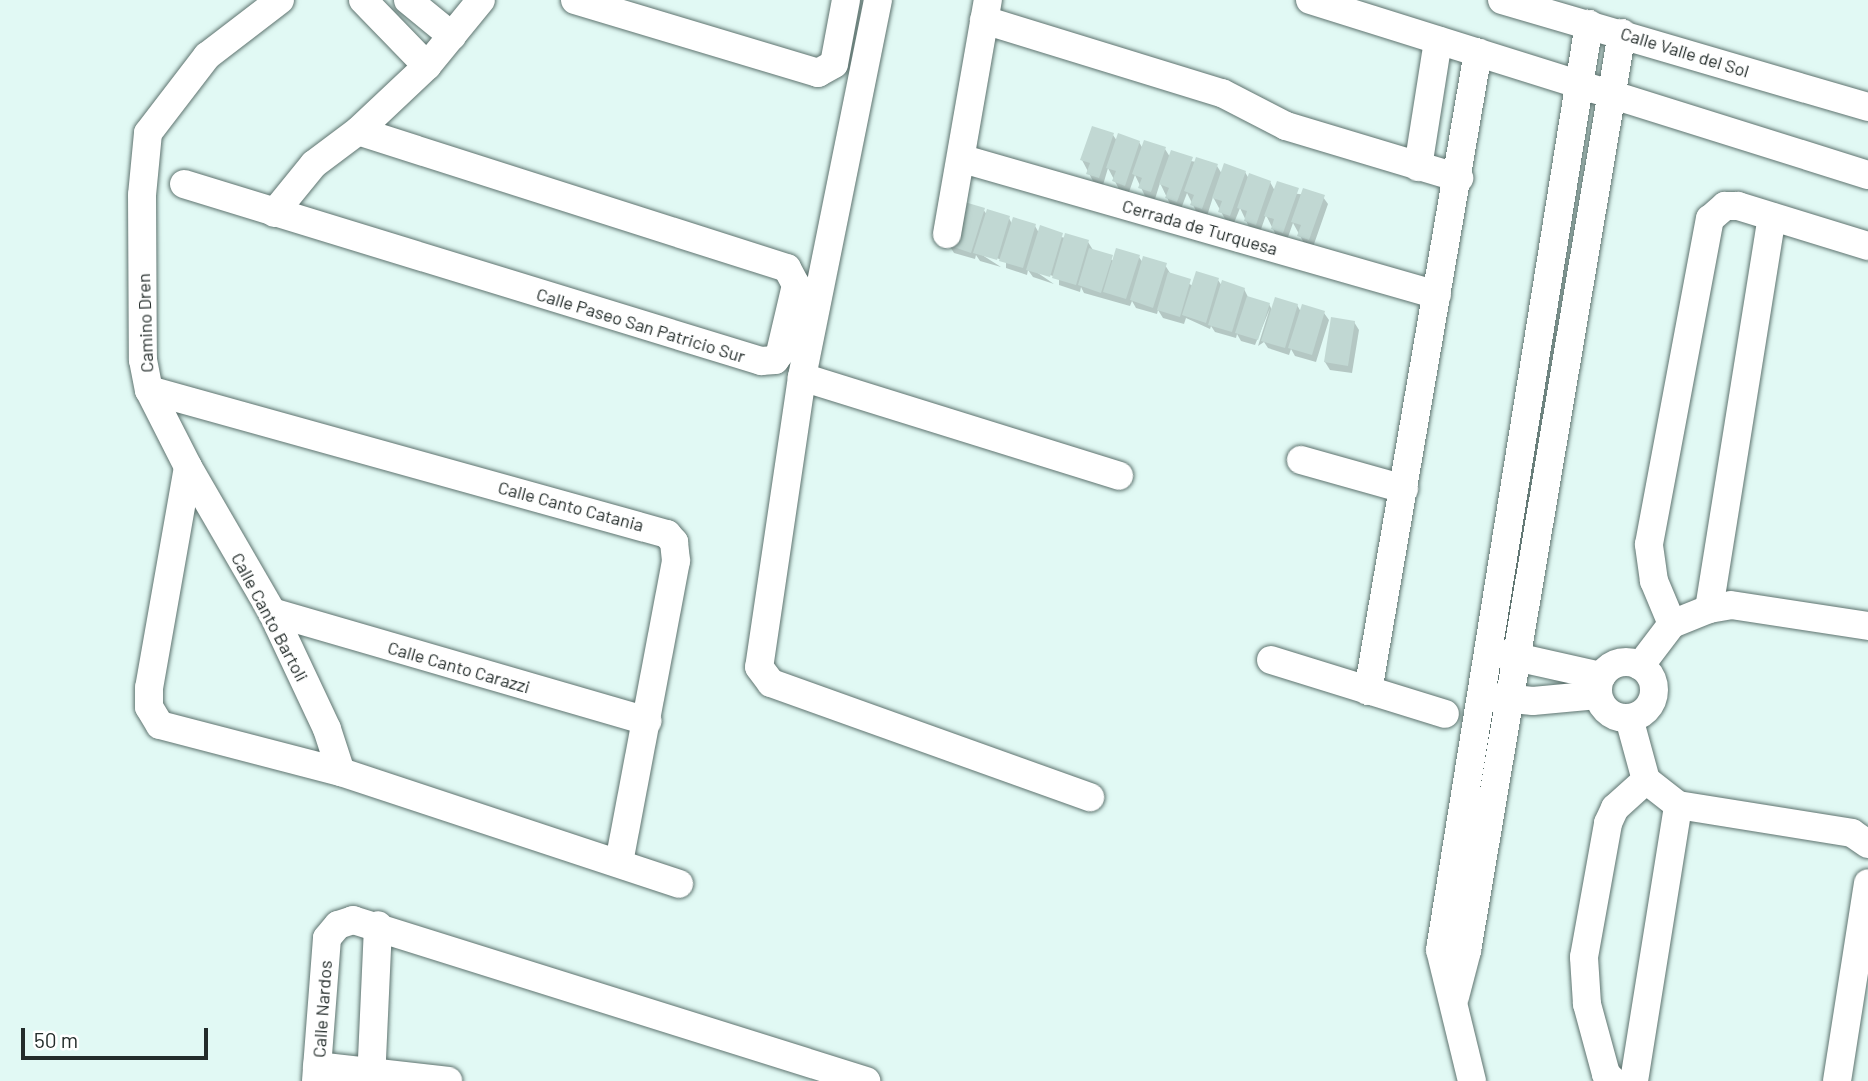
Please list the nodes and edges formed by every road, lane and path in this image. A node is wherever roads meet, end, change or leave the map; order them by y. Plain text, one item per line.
1 (280, 0) edge
2 (363, 0) edge
3 (408, 0) edge
4 (481, 0) edge
5 (575, 0) edge
6 (846, 0) edge
7 (878, 0) edge
8 (1310, 0) edge
9 (1502, 0) edge
10 (986, 10) edge
11 (1589, 24) junction
12 (1622, 33) junction
13 (452, 36) junction
14 (1438, 41) junction
15 (1478, 52) junction
16 (428, 66) junction
17 (1579, 83) junction
18 (1611, 93) junction
19 (1868, 107) edge
20 (358, 131) junction
21 (962, 159) junction
22 (1418, 167) junction
23 (1868, 175) edge
24 (1459, 178) junction
25 (184, 184) dead end
26 (274, 213) junction
27 (1772, 217) junction
28 (947, 234) dead end
29 (1868, 246) edge
30 (1437, 295) junction
31 (802, 377) junction
32 (149, 390) junction
33 (1301, 460) dead end
34 (188, 467) junction
35 (1119, 476) dead end
36 (1404, 489) junction
37 (1709, 608) junction
38 (272, 612) junction
39 (1672, 624) junction
40 (1868, 626) edge
41 (1487, 651) junction
42 (1516, 656) junction
43 (1271, 660) dead end
44 (1640, 666) junction
45 (1599, 686) junction
46 (1368, 691) junction
47 (1479, 695) junction
48 (1509, 700) junction
49 (1445, 714) dead end
50 (1629, 718) junction
51 (647, 721) junction
52 (341, 772) junction
53 (1646, 780) junction
54 (1090, 797) dead end
55 (1678, 805) junction
56 (1868, 844) edge
57 (619, 863) junction
58 (1868, 883) edge
59 (679, 884) dead end
60 (378, 925) junction
61 (1455, 997) junction
62 (317, 1074) edge
63 (372, 1076) edge
64 (448, 1081) edge
65 (866, 1081) edge
66 (1472, 1081) edge
67 (1613, 1081) edge
68 (1634, 1081) edge
69 (1837, 1081) edge

1 - 32 street, Camino Dren
2 - 16 street
3 - 13 street
4 - 13 street
5 - 6 street
7 - 31 street
8 - 14 street
9 - 11 street, Calle Valle del Sol
10 - 21 street
10 - 22 street
11 - 12 street, Calle Valle del Sol
11 - 17 street
12 - 18 street
12 - 19 street, Calle Valle del Sol
13 - 16 street
14 - 15 street
14 - 22 street
15 - 17 street
15 - 24 street
16 - 20 street
17 - 18 street
17 - 41 street
18 - 23 street
18 - 42 street
20 - 26 street
20 - 26 street, Calle Paseo San Patricio Sur
21 - 28 street
21 - 30 street, Cerrada de Turquesa
22 - 24 street
24 - 30 street
25 - 26 street, Calle Paseo San Patricio Sur
27 - 29 street
27 - 37 street
27 - 39 street
30 - 36 street
31 - 35 street
31 - 54 street
32 - 34 street, Camino Dren
32 - 51 street, Calle Canto Catania
33 - 36 street
34 - 38 street, Calle Canto Bartoli
34 - 52 street
36 - 46 street
37 - 39 street
37 - 40 street
38 - 51 street, Calle Canto Carazzi
38 - 52 street, Calle Canto Bartoli
39 - 44 street
41 - 42 street
41 - 47 street
42 - 45 street
42 - 48 street
43 - 46 street
44 - 45 street
44 - 50 street
45 - 48 street
45 - 50 street
46 - 49 street
47 - 48 street
47 - 61 street
48 - 61 street
50 - 53 street
51 - 57 street, Calle Canto Catania
52 - 57 street
53 - 55 street
53 - 67 street
55 - 56 street
55 - 68 street
57 - 59 street
58 - 69 street
60 - 62 street, Calle Nardos
60 - 63 street
60 - 65 street
61 - 66 street
62 - 63 street
63 - 64 street

